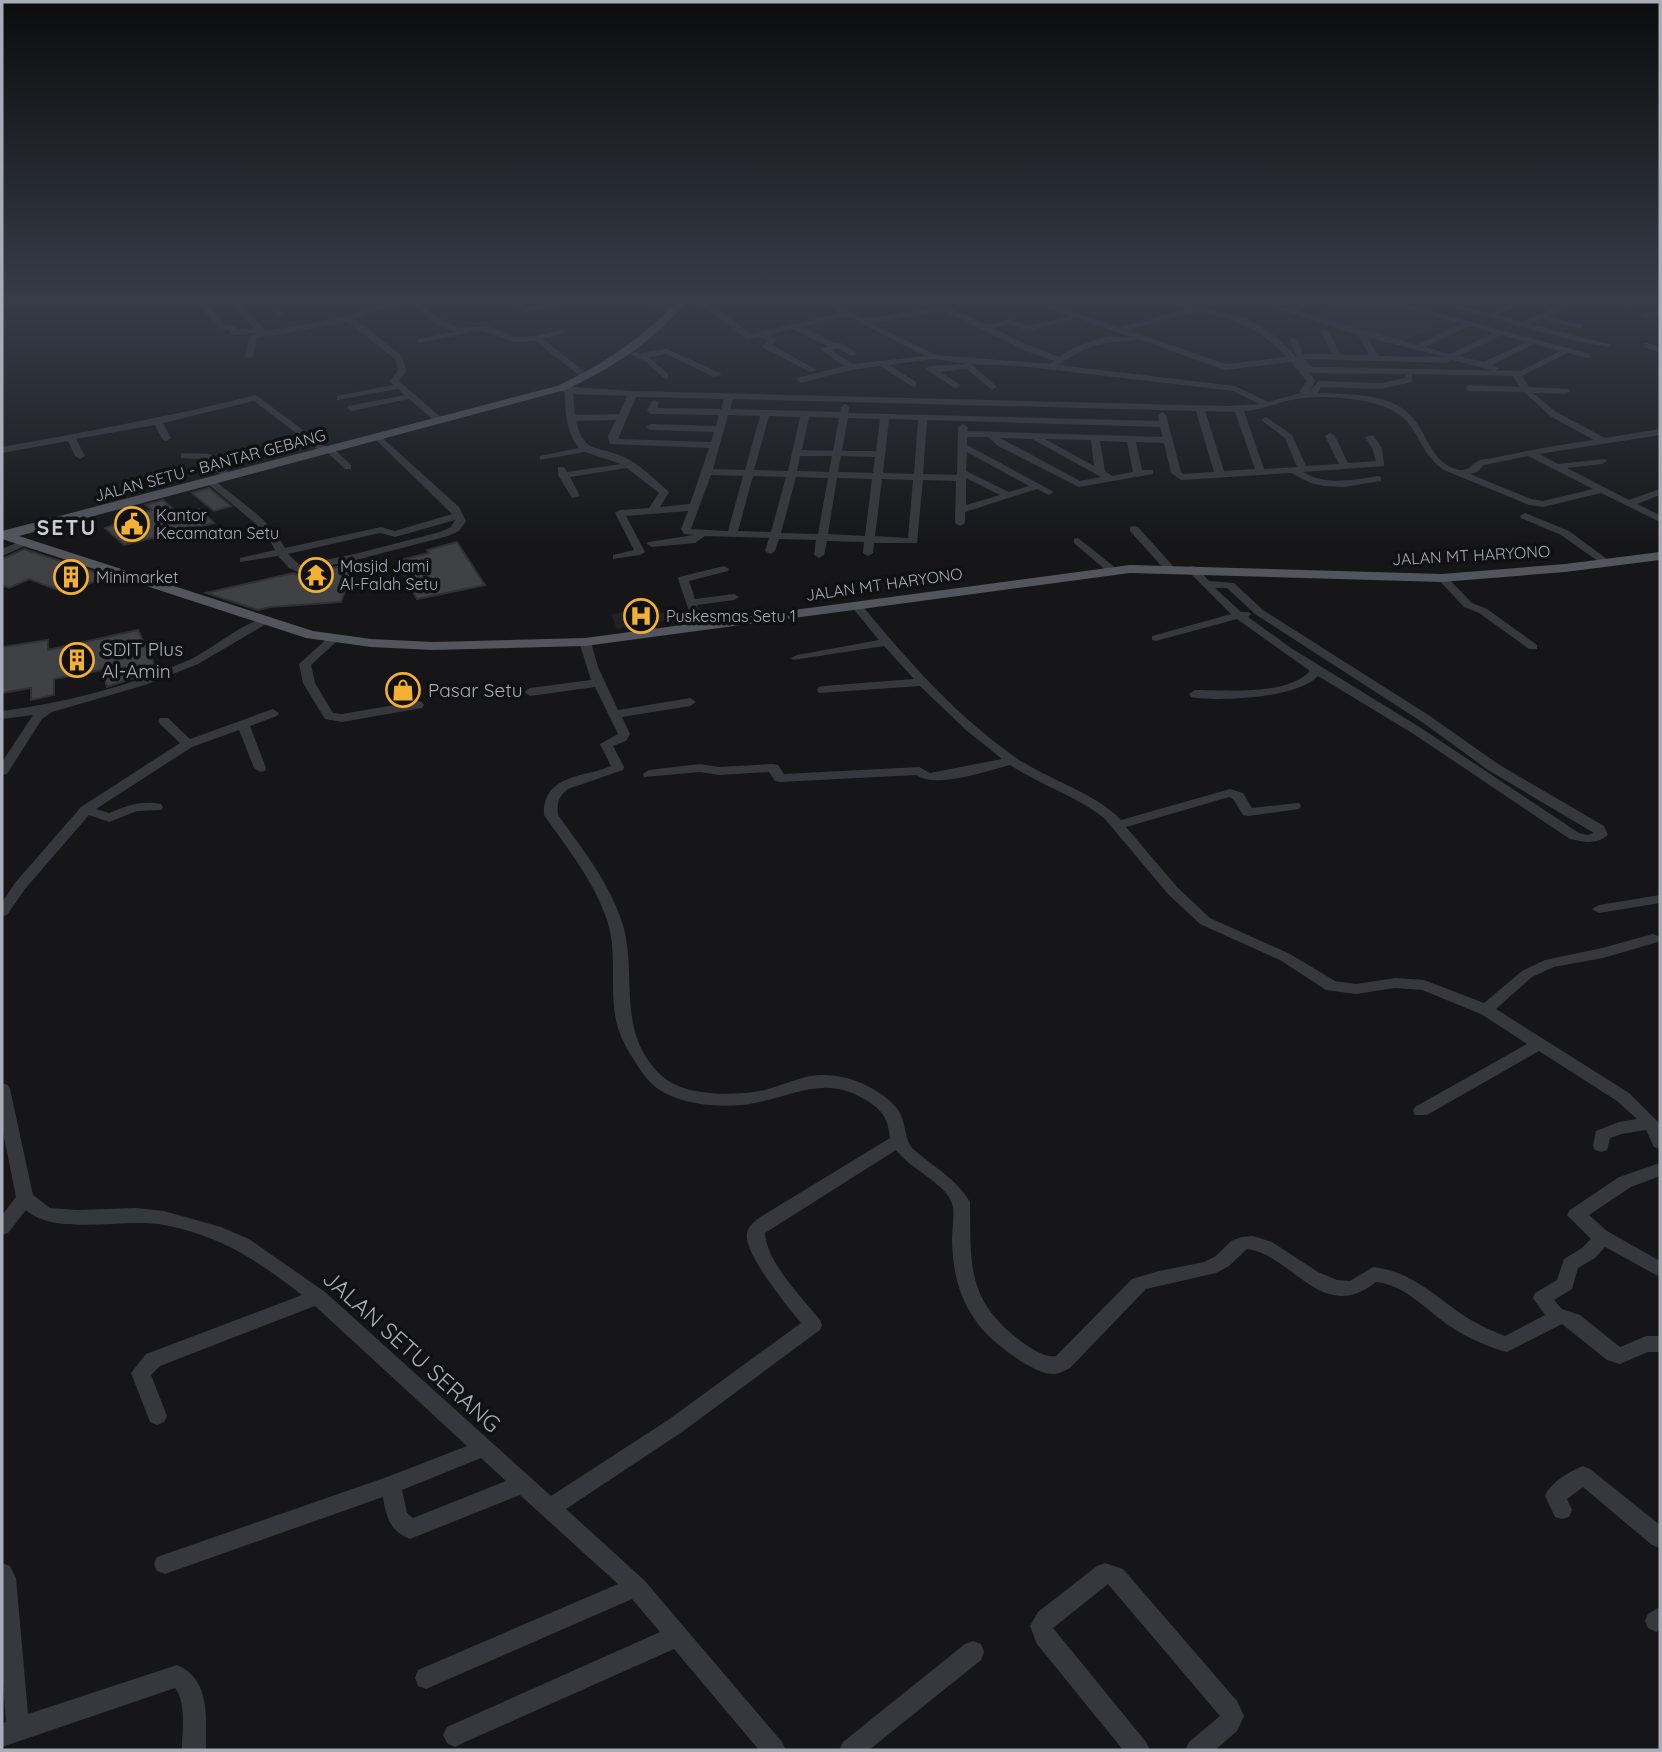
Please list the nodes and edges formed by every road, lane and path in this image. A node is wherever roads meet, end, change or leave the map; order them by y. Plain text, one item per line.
1 (395, 382) edge
2 (577, 382) edge
3 (910, 382) edge
4 (950, 382) edge
5 (986, 382) edge
6 (1177, 382) edge
7 (1310, 382) edge
8 (1401, 382) edge
9 (1520, 382) edge
10 (913, 384) dead end
11 (399, 386) junction
12 (957, 386) dead end
13 (992, 387) dead end
14 (1469, 388) dead end
15 (1526, 389) junction
16 (565, 390) junction
17 (1566, 391) dead end
18 (633, 394) junction
19 (1311, 394) junction
20 (411, 396) junction
21 (729, 396) junction
22 (340, 398) dead end
23 (846, 398) junction
24 (963, 401) junction
25 (655, 403) dead end
26 (1264, 403) junction
27 (1160, 407) junction
28 (351, 408) dead end
29 (1200, 408) junction
30 (1239, 409) junction
31 (724, 412) junction
32 (765, 413) junction
33 (805, 413) junction
34 (843, 415) junction
35 (885, 416) junction
36 (621, 417) junction
37 (923, 417) junction
38 (570, 418) junction
39 (962, 418) junction
40 (439, 420) junction
41 (1266, 420) dead end
42 (158, 422) junction
43 (1165, 424) junction
44 (651, 427) dead end
45 (718, 429) junction
46 (1660, 432) edge
47 (963, 434) junction
48 (991, 435) junction
49 (69, 436) junction
50 (1032, 436) junction
51 (1330, 436) dead end
52 (378, 437) junction
53 (1370, 437) dead end
54 (166, 438) dead end
55 (1095, 438) junction
56 (1131, 439) junction
57 (1169, 440) junction
58 (1602, 440) junction
59 (713, 445) junction
60 (1516, 446) dead end
61 (964, 447) junction
62 (585, 449) junction
63 (2, 450) edge
64 (327, 451) junction
65 (796, 453) junction
66 (836, 453) junction
67 (1528, 453) junction
68 (878, 454) junction
69 (80, 456) dead end
70 (184, 456) dead end
71 (543, 458) dead end
72 (1602, 461) dead end
73 (630, 465) junction
74 (348, 467) dead end
75 (1345, 467) junction
76 (1556, 467) junction
77 (1298, 470) junction
78 (707, 472) junction
79 (1150, 472) dead end
80 (750, 473) junction
81 (1138, 473) junction
82 (1261, 473) junction
83 (1462, 473) junction
84 (792, 474) junction
85 (834, 474) junction
86 (961, 475) junction
87 (1104, 475) junction
88 (1220, 475) junction
89 (876, 476) junction
90 (228, 477) junction
91 (919, 477) junction
92 (1378, 479) dead end
93 (210, 481) junction
94 (1038, 486) junction
95 (1602, 490) junction
96 (1049, 492) dead end
97 (1660, 492) edge
98 (1008, 495) junction
99 (575, 496) dead end
100 (1629, 503) junction
101 (695, 507) junction
102 (961, 510) junction
103 (652, 511) junction
104 (459, 514) junction
105 (1525, 516) dead end
106 (1660, 519) edge
107 (960, 523) dead end
108 (1133, 529) dead end
109 (700, 533) junction
110 (732, 533) junction
111 (351, 534) junction
112 (775, 534) junction
113 (4, 536) edge
114 (823, 536) junction
115 (870, 539) junction
116 (1078, 541) dead end
117 (23, 543) junction
118 (652, 544) dead end
119 (281, 550) junction
120 (770, 551) dead end
121 (2, 553) edge
122 (869, 553) dead end
123 (368, 554) junction
124 (819, 555) dead end
125 (1660, 556) edge
126 (617, 557) dead end
127 (244, 560) dead end
128 (1606, 562) junction
129 (1168, 568) junction
130 (724, 569) dead end
131 (1192, 569) junction
132 (1113, 571) junction
133 (1442, 578) junction
134 (1205, 584) junction
135 (734, 597) dead end
136 (690, 603) junction
137 (857, 606) junction
138 (1259, 611) junction
139 (1241, 615) junction
140 (264, 621) junction
141 (699, 626) junction
142 (1156, 638) dead end
143 (333, 639) junction
144 (585, 642) junction
145 (886, 642) junction
146 (1533, 647) dead end
147 (797, 658) dead end
148 (1317, 670) junction
149 (926, 682) junction
150 (596, 683) junction
151 (824, 690) dead end
152 (530, 692) dead end
153 (1195, 694) dead end
154 (691, 702) dead end
155 (418, 705) dead end
156 (48, 709) junction
157 (273, 713) dead end
158 (615, 714) junction
159 (2, 715) edge
160 (1394, 717) junction
161 (1426, 719) junction
162 (164, 721) dead end
163 (243, 723) junction
164 (188, 744) junction
165 (1012, 761) junction
166 (260, 768) dead end
167 (2, 771) edge
168 (649, 774) dead end
169 (1294, 806) dead end
170 (156, 807) dead end
171 (86, 810) junction
172 (1119, 825) junction
173 (1660, 899) edge
174 (1600, 909) dead end
175 (2, 912) edge
176 (1653, 940) dead end
177 (1486, 1010) junction
178 (1539, 1044) junction
179 (2, 1089) edge
180 (1421, 1111) dead end
181 (1651, 1123) junction
182 (899, 1140) junction
183 (1660, 1143) edge
184 (1601, 1146) dead end
185 (1660, 1169) edge
186 (25, 1198) junction
187 (2, 1228) edge
188 (1601, 1236) junction
189 (1660, 1270) edge
190 (318, 1297) junction
191 (1558, 1317) junction
192 (1660, 1345) edge
193 (157, 1416) dead end
194 (484, 1448) junction
195 (523, 1484) junction
196 (391, 1485) junction
197 (549, 1509) junction
198 (1562, 1510) dead end
199 (1660, 1538) edge
200 (165, 1564) dead end
201 (2, 1573) edge
202 (636, 1587) junction
203 (677, 1636) junction
204 (973, 1652) dead end
205 (426, 1678) dead end
206 (10, 1732) edge
207 (455, 1735) dead end
208 (193, 1750) edge
209 (774, 1750) edge
210 (850, 1750) edge
211 (1138, 1750) edge
212 (1197, 1750) edge

1 - 11 street
2 - 16 main road, JALAN SETU - BANTAR GEBANG
3 - 10 street
4 - 12 street
5 - 13 street
6 - 26 street
7 - 19 street
8 - 19 street
9 - 15 street
11 - 20 street
11 - 22 street
14 - 15 street
15 - 17 street
15 - 58 street
16 - 18 street
16 - 38 street
16 - 40 main road, JALAN SETU - BANTAR GEBANG
18 - 21 street
18 - 36 street
19 - 26 street
19 - 83 street
20 - 28 street
20 - 40 street
21 - 23 street
21 - 31 street
23 - 24 street
23 - 34 street
24 - 27 street
24 - 39 street
25 - 31 street
26 - 30 street
27 - 29 street
27 - 43 street
29 - 30 street
29 - 88 street
30 - 82 street
31 - 32 street
31 - 45 street
32 - 33 street
32 - 80 street
33 - 34 street
33 - 65 street
34 - 35 street
34 - 66 street
35 - 37 street
35 - 68 street
36 - 38 street
36 - 59 street
37 - 39 street
37 - 91 street
38 - 62 street
39 - 43 street
39 - 47 street
40 - 52 main road, JALAN SETU - BANTAR GEBANG
41 - 77 street
42 - 49 street
42 - 54 street
42 - 64 street
43 - 57 street
44 - 45 street
45 - 59 street
46 - 58 street
47 - 48 street
47 - 61 street
48 - 50 street
48 - 87 street
49 - 63 street
49 - 69 street
50 - 55 street
50 - 87 street
51 - 75 street
52 - 64 main road, JALAN SETU - BANTAR GEBANG
52 - 104 street
53 - 75 street
55 - 56 street
55 - 87 street
56 - 57 street
56 - 81 street
57 - 88 street
58 - 67 street
59 - 78 street
60 - 67 street
61 - 86 street
61 - 94 street
62 - 71 street
62 - 73 street
64 - 74 street
64 - 90 main road, JALAN SETU - BANTAR GEBANG
65 - 66 street
65 - 84 street
66 - 68 street
66 - 85 street
67 - 76 street
67 - 83 street
68 - 89 street
70 - 90 street
72 - 76 street
73 - 99 street
73 - 103 street
75 - 77 street
76 - 95 street
77 - 82 street
77 - 92 street
78 - 80 street
78 - 101 street
79 - 81 street
80 - 84 street
80 - 110 street
81 - 87 street
82 - 88 street
83 - 95 street
84 - 85 street
84 - 112 street
85 - 89 street
85 - 114 street
86 - 91 street
86 - 98 street
86 - 102 street
89 - 91 street
89 - 115 street
90 - 93 main road, JALAN SETU - BANTAR GEBANG
91 - 115 street
93 - 113 main road, JALAN SETU - BANTAR GEBANG
93 - 119 street
94 - 96 street
94 - 98 street
95 - 100 street
97 - 100 street
98 - 102 street
100 - 106 street
101 - 103 street
101 - 109 street
102 - 107 street
103 - 126 street
104 - 111 street
104 - 123 street
105 - 128 street
108 - 129 street
109 - 110 street
109 - 118 street
110 - 112 street
111 - 119 street
111 - 123 street
112 - 114 street
112 - 120 street
113 - 117 main road, JALAN MT HARYONO
114 - 115 street
114 - 124 street
115 - 122 street
116 - 132 street
117 - 121 street
117 - 140 main road, JALAN MT HARYONO
119 - 123 street
119 - 127 street
125 - 128 main road, JALAN MT HARYONO
128 - 133 main road, JALAN MT HARYONO
129 - 131 main road, JALAN MT HARYONO
129 - 132 main road, JALAN MT HARYONO
130 - 136 street
131 - 133 main road, JALAN MT HARYONO
131 - 134 street
132 - 137 main road, JALAN MT HARYONO
133 - 146 street
134 - 138 street
134 - 139 street
135 - 136 street
136 - 141 street
137 - 141 main road, JALAN MT HARYONO
137 - 145 street
138 - 139 street
138 - 161 street
139 - 142 street
139 - 148 street
140 - 143 main road, JALAN MT HARYONO
140 - 156 street
141 - 144 main road, JALAN MT HARYONO
143 - 144 main road, JALAN MT HARYONO
143 - 155 street
144 - 150 street
145 - 147 street
145 - 149 street
148 - 153 street
148 - 160 street
149 - 151 street
149 - 165 street
150 - 152 street
150 - 158 street
154 - 158 street
156 - 159 street
156 - 167 street
157 - 163 street
158 - 182 street
160 - 161 street
160 - 161 street
162 - 164 street
163 - 164 street
163 - 166 street
164 - 171 street
165 - 168 street
165 - 172 street
169 - 172 street
170 - 171 street
171 - 175 street
172 - 177 street
173 - 174 street
176 - 177 street
177 - 178 street
178 - 180 street
178 - 181 street
179 - 186 street
181 - 183 street
181 - 184 street
182 - 191 street
182 - 197 street
185 - 188 street
186 - 187 street
186 - 190 street, JALAN SETU SERANG
188 - 189 street
188 - 191 street
190 - 193 street
190 - 194 street, JALAN SETU SERANG
191 - 192 street
194 - 195 street, JALAN SETU SERANG
194 - 196 street
195 - 196 street
195 - 197 street, JALAN SETU SERANG
196 - 200 street
197 - 202 street, JALAN SETU SERANG
198 - 199 street
201 - 206 street
202 - 203 street, JALAN SETU SERANG
202 - 205 street
203 - 207 street
203 - 209 street, JALAN SETU SERANG
204 - 210 street
206 - 208 street
211 - 212 street

